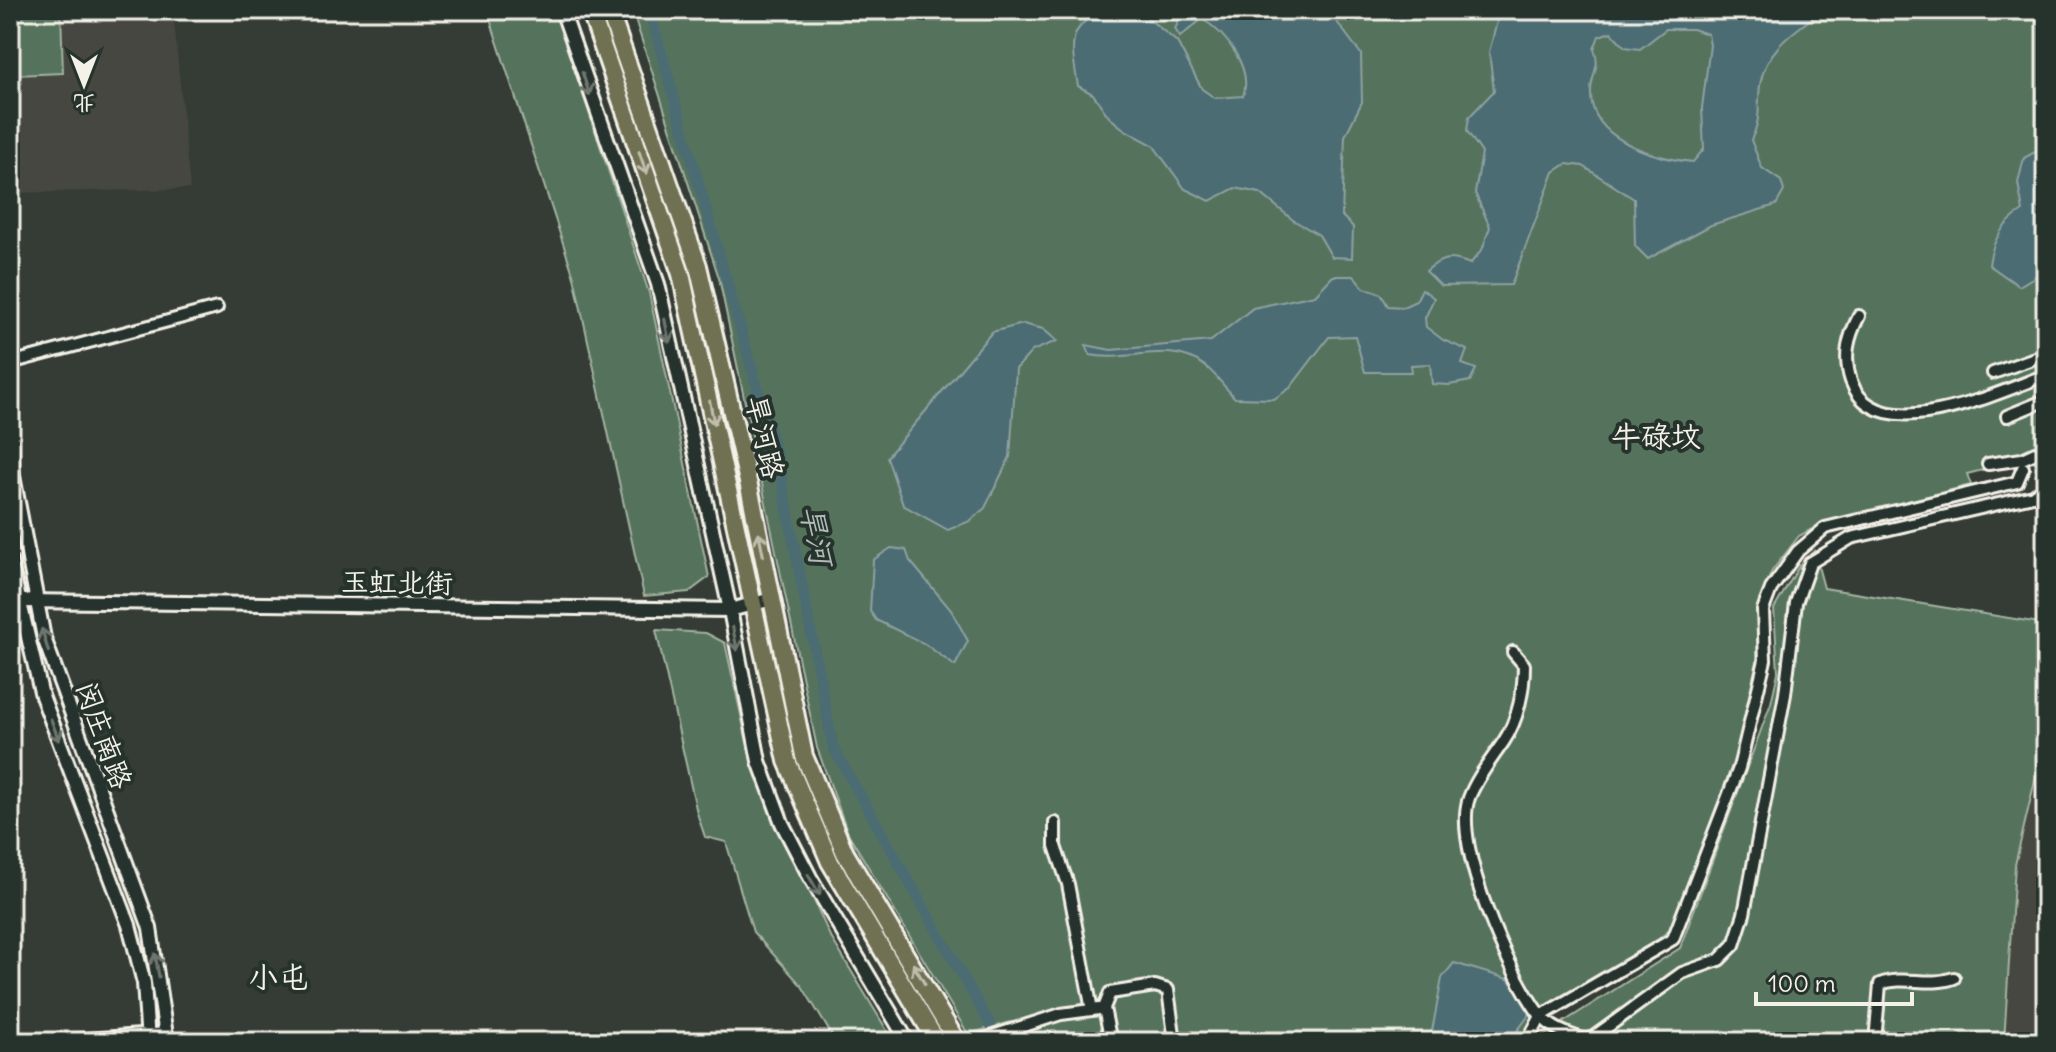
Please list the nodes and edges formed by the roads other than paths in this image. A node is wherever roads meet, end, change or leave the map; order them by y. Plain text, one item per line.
1 (562, 10) edge
2 (590, 10) edge
3 (609, 10) edge
4 (217, 308) dead end
5 (1859, 316) dead end
6 (2046, 354) edge
7 (10, 363) edge
8 (1993, 373) dead end
9 (2046, 375) edge
10 (2046, 400) edge
11 (2007, 416) dead end
12 (10, 441) edge
13 (2046, 448) edge
14 (1988, 464) dead end
15 (2023, 468) dead end
16 (2046, 486) edge
17 (10, 561) edge
18 (772, 599) junction
19 (22, 601) junction
20 (36, 601) junction
21 (752, 604) junction
22 (730, 610) junction
23 (1513, 652) dead end
24 (1055, 823) dead end
25 (1954, 978) dead end
26 (1104, 1008) junction
27 (1092, 1010) junction
28 (1541, 1016) junction
29 (167, 1037) edge
30 (148, 1038) edge
31 (1588, 1041) edge
32 (47, 1042) edge
33 (908, 1042) edge
34 (937, 1042) edge
35 (957, 1042) edge
36 (974, 1042) edge
37 (1111, 1042) edge
38 (1175, 1042) edge
39 (1527, 1042) edge
40 (1875, 1042) edge

1 -> 22 street
2 -> 21 main road, 旱河路
18 -> 3 main road, 旱河路
4 - 7 street
5 - 9 street
6 - 8 street
10 - 11 street
12 - 20 street, 闵庄南路
13 - 14 street
15 - 28 street
16 - 31 street
17 - 19 street, 闵庄南路
18 - 21 street, 玉虹北街
35 -> 18 main road, 旱河路
19 - 20 street, 玉虹北街
19 -> 30 street, 闵庄南路
20 - 22 street, 玉虹北街
29 -> 20 street, 闵庄南路
21 - 22 street, 玉虹北街
21 - 34 main road, 旱河路
22 -> 33 street
23 - 28 street
24 - 27 street
25 - 40 street
26 - 27 street
26 - 37 street
26 - 38 street
27 - 36 street
28 - 31 street
28 - 39 street
29 - 30 street
30 - 32 street

